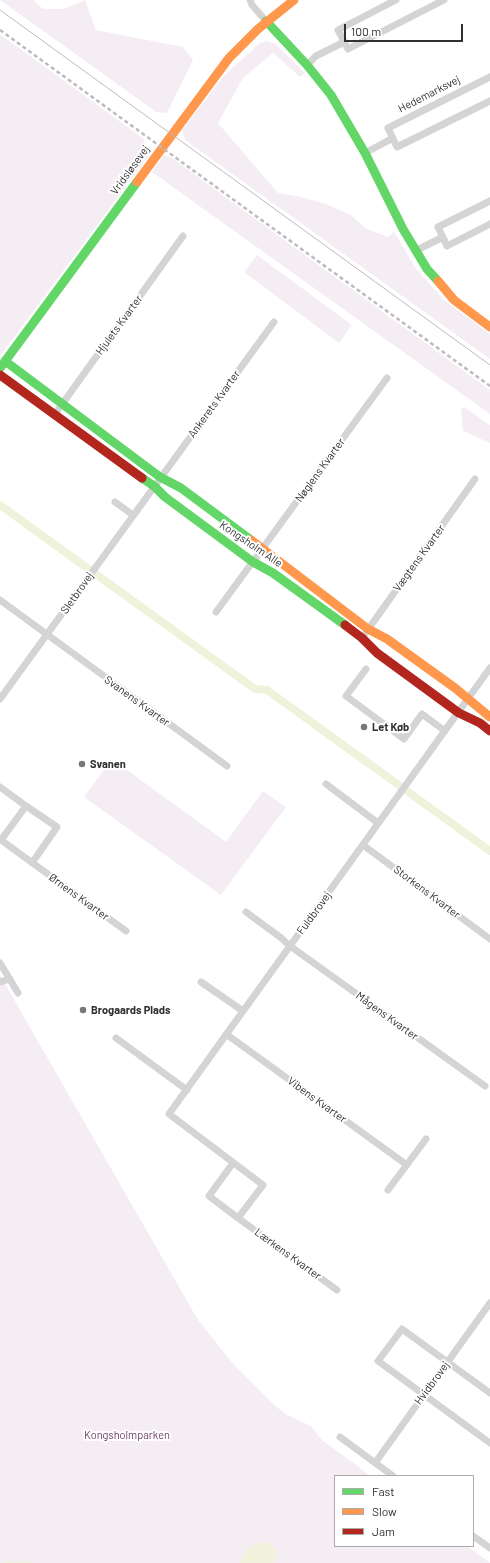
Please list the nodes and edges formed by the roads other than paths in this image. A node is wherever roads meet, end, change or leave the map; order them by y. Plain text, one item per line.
1 (250, 0) edge
2 (294, 0) edge
3 (396, 0) edge
4 (444, 0) edge
5 (266, 21) junction
6 (344, 42) junction
7 (307, 65) junction
8 (490, 77) edge
9 (490, 101) edge
10 (393, 138) junction
11 (365, 153) junction
12 (490, 200) edge
13 (490, 224) edge
14 (183, 236) dead end
15 (443, 236) junction
16 (415, 251) junction
17 (274, 322) dead end
18 (490, 327) edge
19 (3, 364) edge
20 (0, 375) edge
21 (387, 378) dead end
22 (62, 404) junction
23 (55, 414) junction
24 (160, 477) junction
25 (475, 479) dead end
26 (154, 486) junction
27 (115, 502) dead end
28 (133, 515) junction
29 (263, 549) junction
30 (252, 562) junction
31 (0, 600) edge
32 (216, 612) dead end
33 (368, 629) junction
34 (47, 635) junction
35 (362, 638) junction
36 (490, 668) edge
37 (366, 669) dead end
38 (468, 698) junction
39 (0, 699) edge
40 (459, 712) junction
41 (490, 717) edge
42 (445, 731) junction
43 (490, 731) edge
44 (228, 766) dead end
45 (326, 784) dead end
46 (0, 787) edge
47 (26, 806) junction
48 (378, 823) junction
49 (363, 845) junction
50 (32, 862) junction
51 (246, 912) dead end
52 (126, 931) dead end
53 (490, 939) edge
54 (290, 946) junction
55 (0, 962) edge
56 (10, 979) junction
57 (0, 982) edge
58 (201, 982) dead end
59 (18, 993) dead end
60 (243, 1011) junction
61 (226, 1034) junction
62 (116, 1038) dead end
63 (485, 1086) dead end
64 (186, 1090) junction
65 (426, 1138) dead end
66 (233, 1162) junction
67 (407, 1165) junction
68 (388, 1190) dead end
69 (238, 1218) junction
70 (337, 1290) dead end
71 (490, 1303) edge
72 (447, 1362) junction
73 (490, 1393) edge
74 (424, 1394) junction
75 (340, 1437) dead end
76 (490, 1443) edge
77 (375, 1463) junction
78 (392, 1475) edge
79 (474, 1537) edge
80 (490, 1548) edge

1 - 5 street
2 - 5 street, Vridsløsevej
3 - 6 street
4 - 6 street
5 - 7 street
5 - 19 street, Vridsløsevej
6 - 7 street
7 - 11 street
8 - 10 street, Hedemarksvej
9 - 10 street
10 - 11 street
11 - 16 street
12 - 15 street
13 - 15 street
14 - 22 street, Hjulets Kvarter
15 - 16 street
16 - 18 street
17 - 24 street, Ankerets Kvarter
19 - 22 street, Kongsholm Alle
20 - 23 street, Kongsholm Alle
21 - 29 street, Nøglens Kvarter
22 - 23 street, Hjulets Kvarter
22 - 24 street, Kongsholm Alle
23 - 26 street, Kongsholm Alle
24 - 26 street, Ankerets Kvarter
24 - 29 street, Kongsholm Alle
25 - 33 street, Vægtens Kvarter
26 - 28 street, Sletbrovej
26 - 30 street, Kongsholm Alle
27 - 28 street
28 - 34 street, Sletbrovej
29 - 30 street, Nøglens Kvarter
29 - 33 street, Kongsholm Alle
30 - 32 street, Nøglens Kvarter
30 - 35 street, Kongsholm Alle
31 - 34 street, Svanens Kvarter
33 - 35 street, Vægtens Kvarter
33 - 38 street, Kongsholm Alle
34 - 39 street, Sletbrovej
34 - 44 street, Svanens Kvarter
35 - 40 street, Kongsholm Alle
36 - 38 street, Fuldbrovej
37 - 42 street
38 - 40 street, Fuldbrovej
38 - 41 street, Kongsholm Alle
40 - 42 street, Fuldbrovej
40 - 43 street, Kongsholm Alle
42 - 48 street, Fuldbrovej
45 - 48 street
46 - 47 street
47 - 50 street, Ørnens Kvarter
47 - 50 street
48 - 49 street, Fuldbrovej
49 - 53 street, Storkens Kvarter
49 - 54 street, Fuldbrovej
50 - 52 street, Ørnens Kvarter
51 - 54 street, Mågens Kvarter
54 - 60 street, Fuldbrovej
54 - 63 street, Mågens Kvarter
55 - 56 street
56 - 57 street
56 - 59 street
58 - 60 street
60 - 61 street, Fuldbrovej
61 - 64 street, Fuldbrovej
61 - 67 street, Vibens Kvarter
62 - 64 street
64 - 66 street, Fuldbrovej
65 - 67 street
66 - 69 street, Lærkens Kvarter
66 - 69 street
67 - 68 street
69 - 70 street, Lærkens Kvarter
71 - 72 street, Hvidbrovej
72 - 73 street
72 - 74 street, Hvidbrovej
72 - 74 street
74 - 76 street
74 - 77 street, Hvidbrovej
75 - 77 street
77 - 78 street
79 - 80 street

